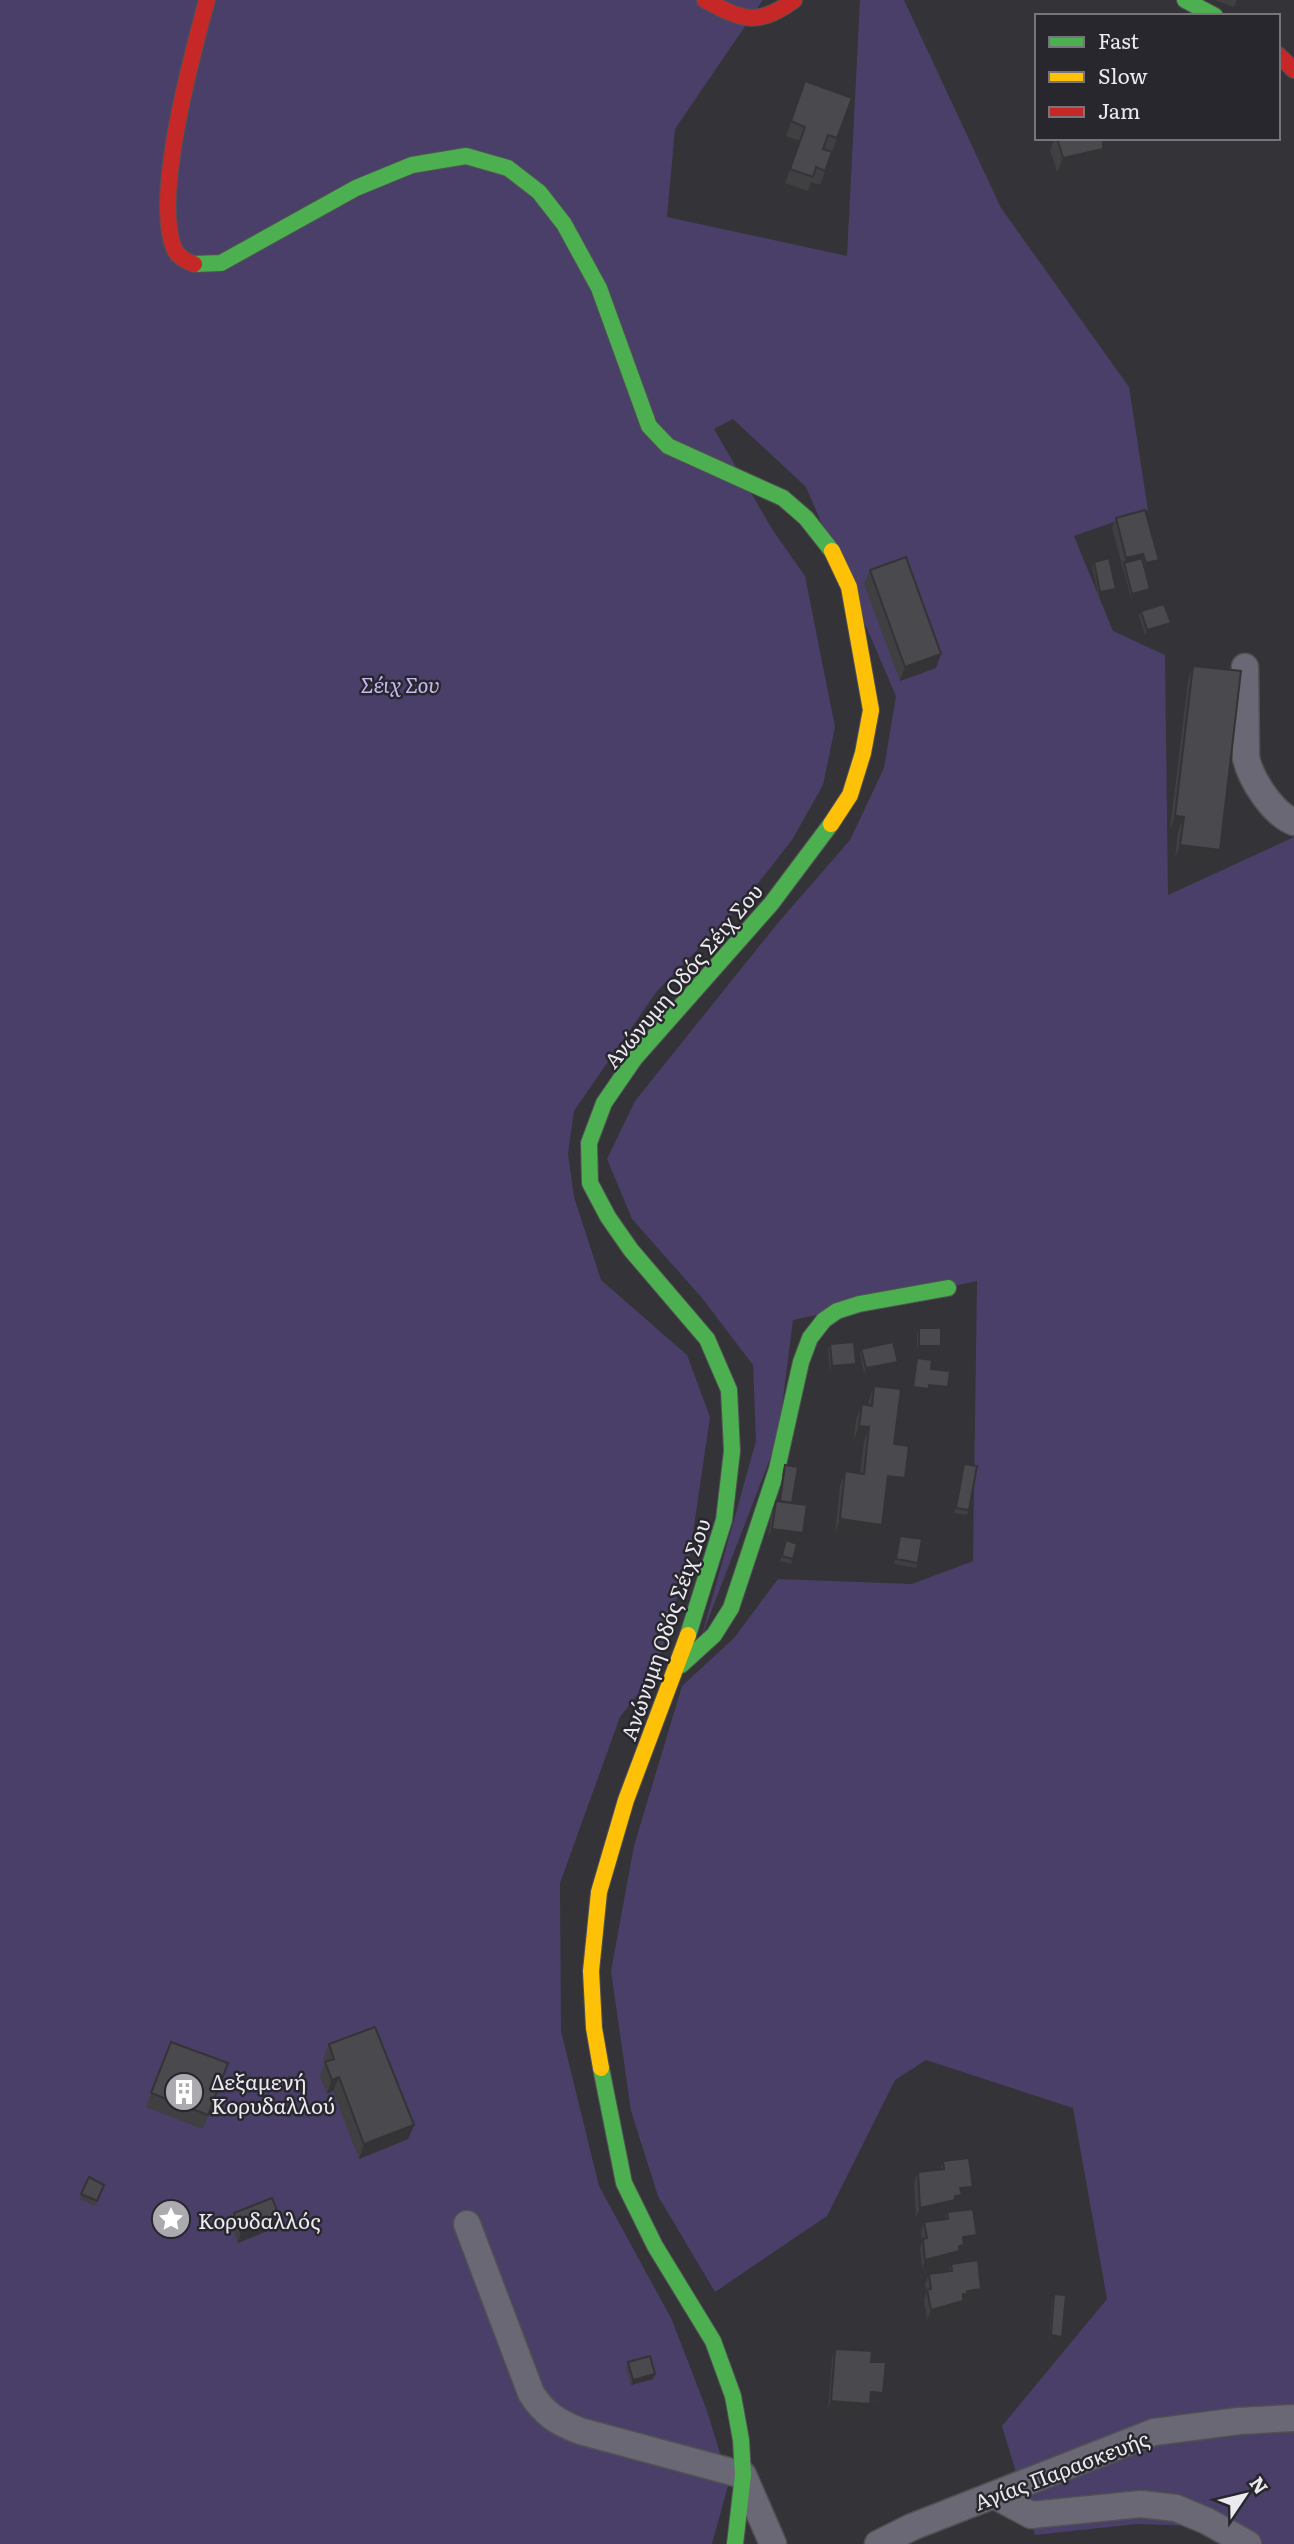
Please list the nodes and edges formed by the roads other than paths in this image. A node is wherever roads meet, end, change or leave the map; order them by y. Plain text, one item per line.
1 (207, 0) edge
2 (705, 0) edge
3 (793, 0) edge
4 (1185, 0) edge
5 (1211, 14) edge
6 (1280, 57) edge
7 (1294, 70) edge
8 (1245, 667) dead end
9 (1294, 822) edge
10 (948, 1288) dead end
11 (674, 1671) junction
12 (467, 2224) dead end
13 (1294, 2418) edge
14 (743, 2475) junction
15 (994, 2495) junction
16 (735, 2544) edge
17 (773, 2544) edge
18 (878, 2544) edge
19 (1248, 2544) edge

1 - 11 street, Ανώνυμη Οδός Σέιχ Σου
2 - 3 street
4 - 5 street
6 - 7 street
8 - 9 street
10 - 11 street
11 - 14 street, Ανώνυμη Οδός Σέιχ Σου
12 - 14 street
13 - 15 street, Αγίας Παρασκευής
14 - 16 street, Ανώνυμη Οδός Σέιχ Σου
14 - 17 street
15 - 18 street, Αγίας Παρασκευής
15 - 19 street

